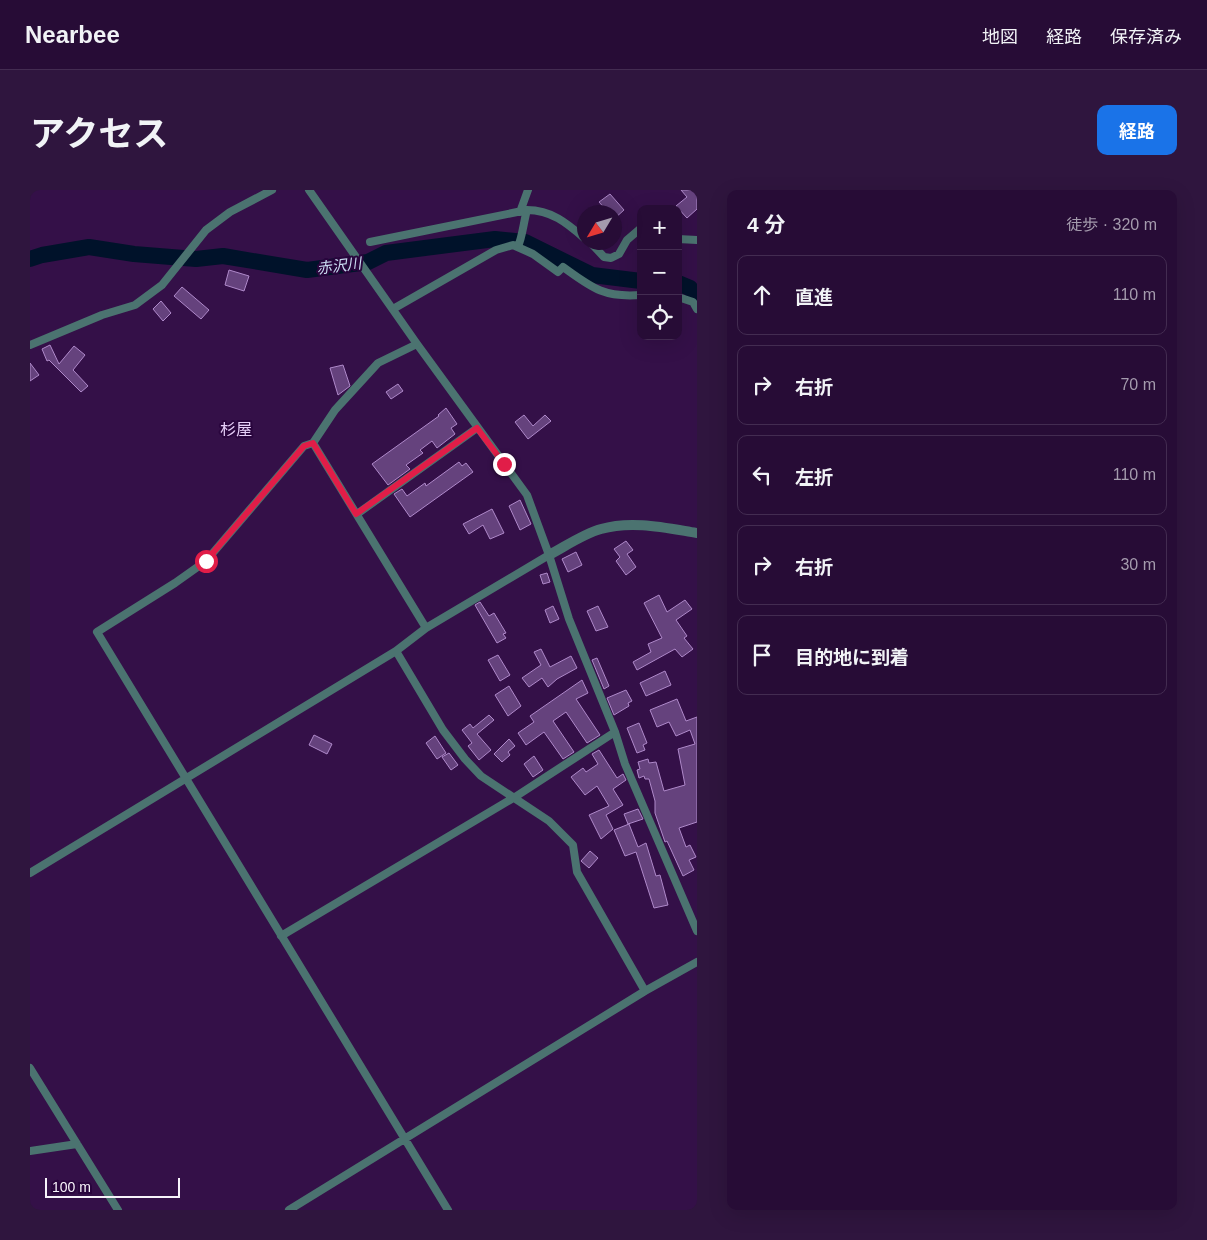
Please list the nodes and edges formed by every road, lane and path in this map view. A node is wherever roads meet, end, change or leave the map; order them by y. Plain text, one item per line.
1 (272, 190) edge
2 (310, 190) edge
3 (528, 190) edge
4 (524, 211) junction
5 (637, 231) edge
6 (577, 232) edge
7 (682, 239) edge
8 (697, 240) edge
9 (370, 242) dead end
10 (518, 246) junction
11 (622, 249) edge
12 (597, 250) edge
13 (621, 250) edge
14 (637, 295) edge
15 (682, 298) edge
16 (393, 309) junction
17 (697, 309) edge
18 (417, 344) junction
19 (30, 345) edge
20 (477, 428) junction
21 (313, 443) junction
22 (356, 514) junction
23 (697, 533) edge
24 (549, 555) junction
25 (426, 628) junction
26 (396, 650) junction
27 (615, 732) junction
28 (184, 778) junction
29 (515, 797) junction
30 (30, 874) edge
31 (697, 931) edge
32 (281, 936) junction
33 (697, 962) edge
34 (645, 992) junction
35 (30, 1068) edge
36 (404, 1139) junction
37 (78, 1144) junction
38 (30, 1151) edge
39 (118, 1210) edge
40 (289, 1210) edge
41 (448, 1210) edge

1 - 19 street
2 - 16 street
3 - 4 street
4 - 6 street
4 - 9 street
4 - 10 street
5 - 11 street
7 - 8 street
10 - 14 street
10 - 16 street
12 - 13 street
15 - 17 street
16 - 18 street
18 - 20 street
18 - 21 street
20 - 22 street
20 - 24 street
21 - 22 street
21 - 28 street
22 - 25 street
23 - 24 street
24 - 25 street
24 - 27 street
25 - 26 street
26 - 28 street
26 - 29 street
27 - 29 street
27 - 31 street
28 - 30 street
28 - 32 street
29 - 32 street
29 - 34 street
32 - 36 street
33 - 34 street
34 - 36 street
35 - 37 street
36 - 40 street
36 - 41 street
37 - 38 street
37 - 39 street

